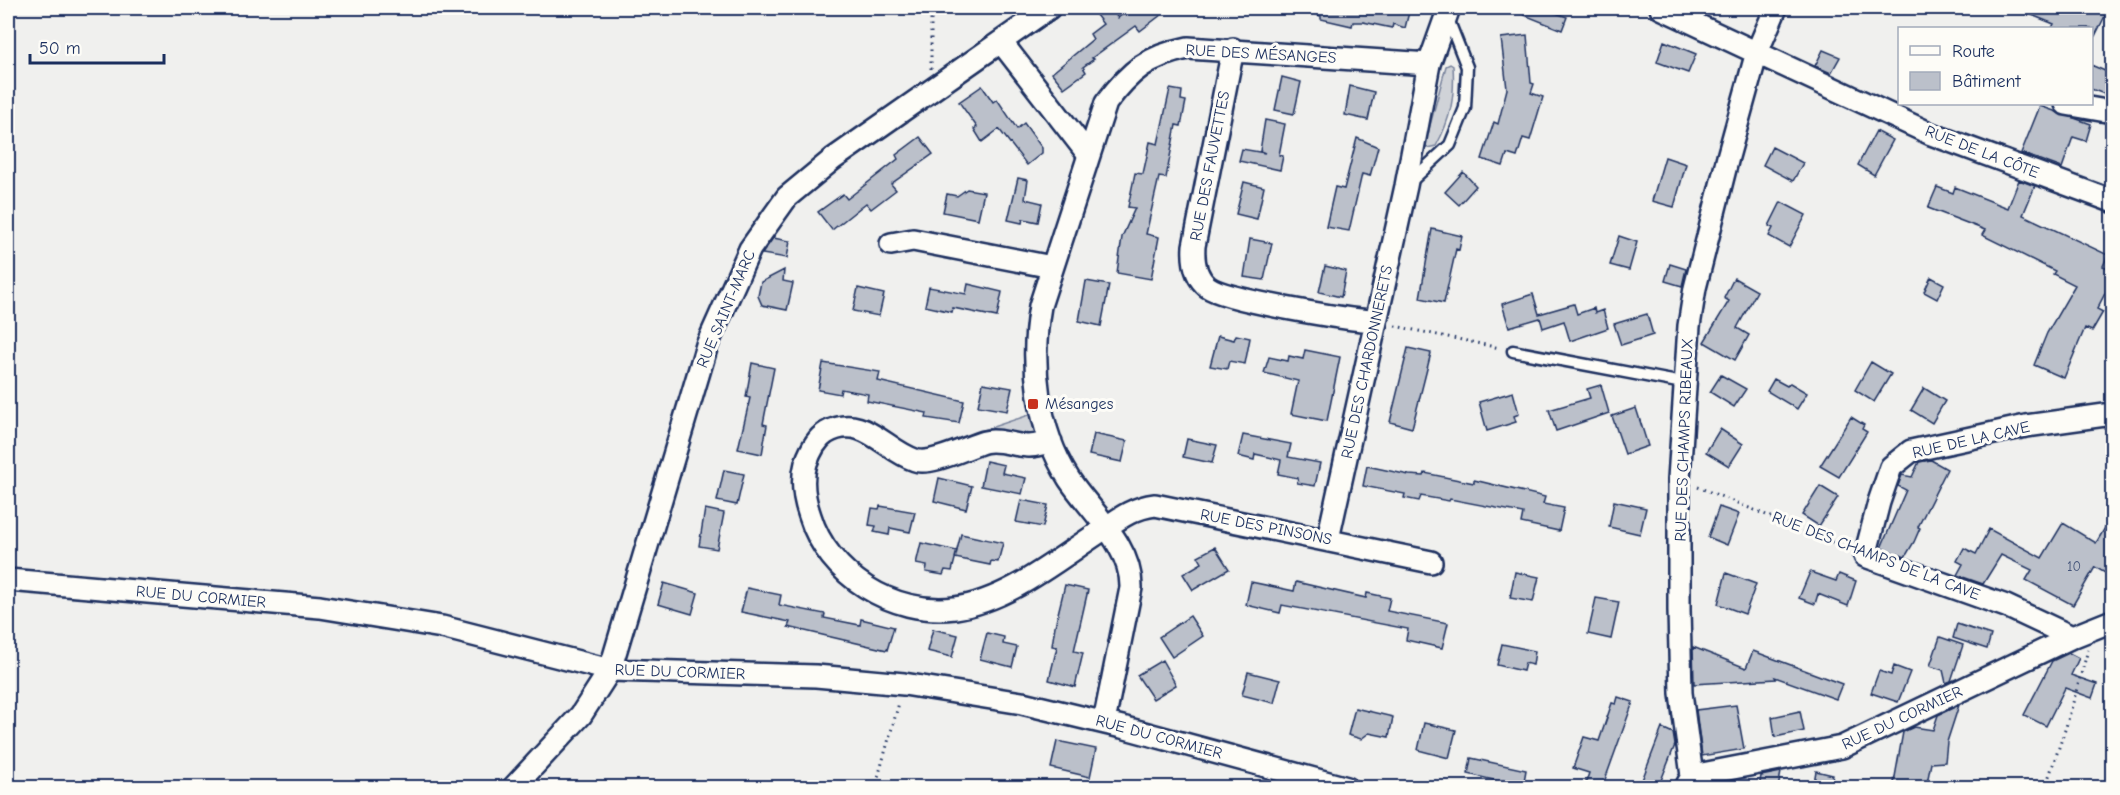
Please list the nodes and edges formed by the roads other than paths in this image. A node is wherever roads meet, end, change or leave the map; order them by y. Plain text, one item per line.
1 (1049, 8) edge
2 (1661, 8) edge
3 (1776, 8) edge
4 (1448, 12) edge
5 (1002, 43) junction
6 (1233, 49) junction
7 (1757, 52) junction
8 (1429, 64) junction
9 (2072, 105) edge
10 (2112, 112) edge
11 (1088, 154) junction
12 (1406, 186) junction
13 (2112, 201) edge
14 (891, 244) dead end
15 (1052, 267) junction
16 (1375, 321) junction
17 (1513, 351) road end
18 (1683, 383) junction
19 (2112, 414) edge
20 (1052, 442) junction
21 (1106, 528) junction
22 (1328, 539) junction
23 (1865, 556) joint
24 (1431, 562) dead end
25 (8, 580) edge
26 (2103, 625) edge
27 (2072, 637) junction
28 (610, 670) junction
29 (1104, 722) junction
30 (1689, 782) edge
31 (513, 788) edge
32 (1347, 788) edge

1 - 5 street, RUE SAINT-MARC
2 - 7 street, RUE DE LA CÔTE
3 - 7 street, RUE DES CHAMPS RIBEAUX
4 - 8 street, RUE DES CHARDONNERETS
4 - 12 lane, RUE DES CHARDONNERETS
5 - 11 street
5 - 28 street, RUE SAINT-MARC
6 - 8 street, RUE DES MÉSANGES
6 - 11 street, RUE DES MÉSANGES
6 - 16 street, RUE DES FAUVETTES
7 - 13 street, RUE DE LA CÔTE
7 - 18 street, RUE DES CHAMPS RIBEAUX
8 - 12 street, RUE DES CHARDONNERETS
9 - 10 street
11 - 15 street, RUE DES MÉSANGES
12 - 16 street, RUE DES CHARDONNERETS
14 - 15 street
15 - 20 street, RUE DES MÉSANGES
16 - 22 street, RUE DES CHARDONNERETS
17 - 18 lane
18 - 30 street, RUE DES CHAMPS RIBEAUX
19 - 23 street, RUE DE LA CAVE
20 - 21 street, RUE DES MÉSANGES
20 - 21 street, RUE DES PINSONS
21 - 22 street, RUE DES PINSONS
21 - 29 street, RUE DES MÉSANGES
22 - 24 street, RUE DES PINSONS
23 - 27 street, RUE DES CHAMPS DE LA CAVE
25 - 28 street, RUE DU CORMIER
26 - 27 street, RUE DU CORMIER
27 - 30 street, RUE DU CORMIER
28 - 29 street, RUE DU CORMIER
28 - 31 street, RUE SAINT-MARC
29 - 32 street, RUE DU CORMIER

